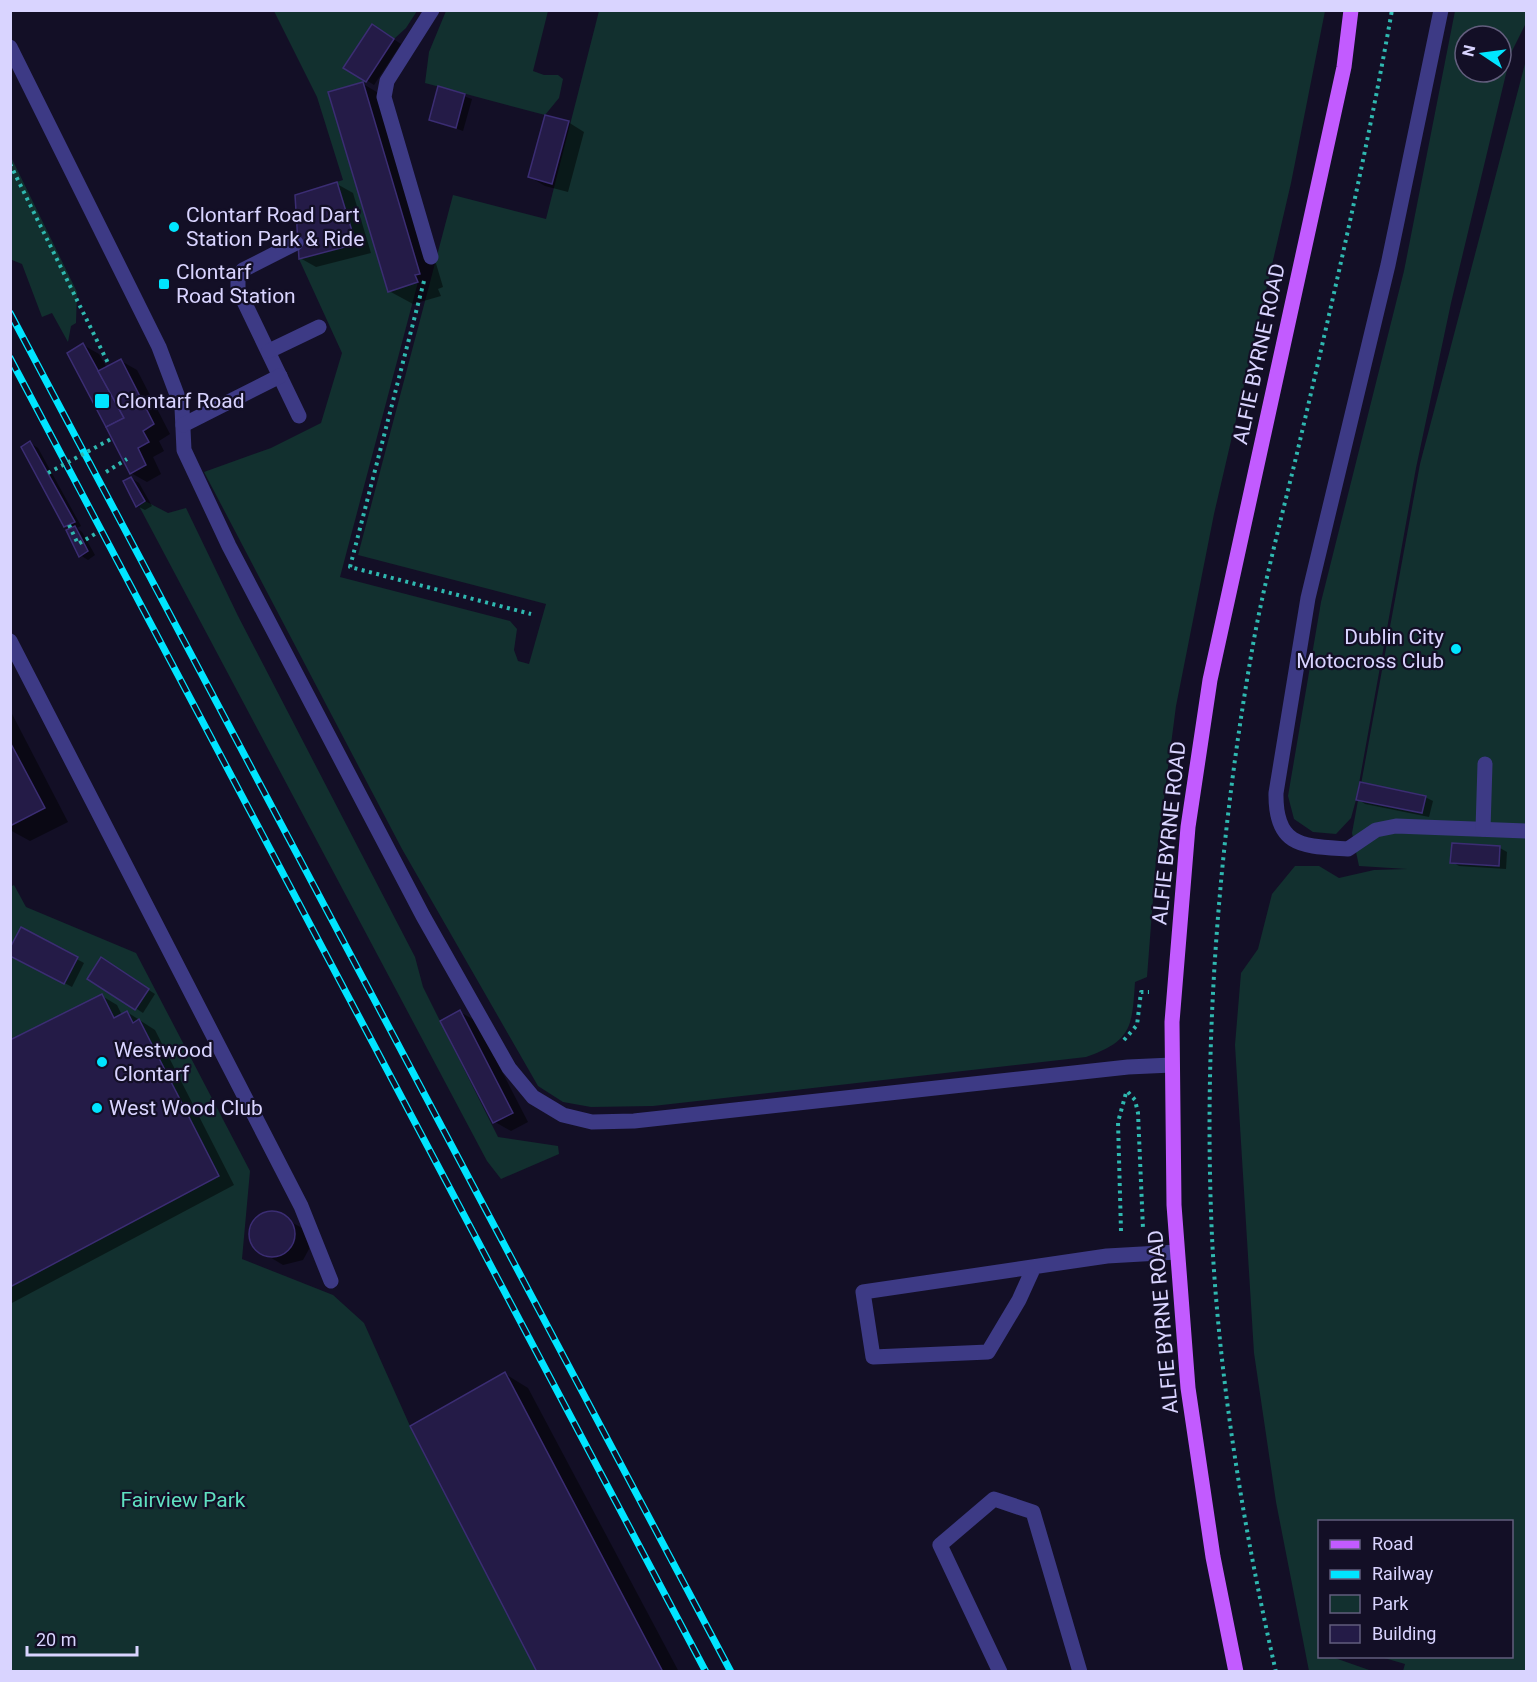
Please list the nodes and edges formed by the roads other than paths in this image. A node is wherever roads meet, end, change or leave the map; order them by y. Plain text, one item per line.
1 (432, 10) edge
2 (1351, 10) edge
3 (1441, 10) edge
4 (10, 47) edge
5 (296, 243) dead end
6 (431, 257) road end
7 (319, 327) dead end
8 (269, 351) junction
9 (280, 376) junction
10 (299, 416) dead end
11 (183, 425) junction
12 (10, 641) edge
13 (1485, 764) dead end
14 (1483, 830) junction
15 (1527, 831) edge
16 (1172, 1065) junction
17 (1178, 1252) junction
18 (1034, 1267) junction
19 (331, 1281) dead end
20 (1000, 1671) edge
21 (1080, 1671) edge
22 (1236, 1671) edge

1 - 6 lane
2 - 16 main road, ALFIE BYRNE ROAD
3 - 14 lane
4 - 11 lane
5 - 8 lane
7 - 8 lane
8 - 9 lane
9 - 10 lane
9 - 11 lane
11 - 16 lane
12 - 19 lane
13 - 14 lane
14 - 15 lane
16 - 17 main road, ALFIE BYRNE ROAD
17 - 18 lane
17 - 22 main road, ALFIE BYRNE ROAD
18 - 18 lane
20 - 21 lane

